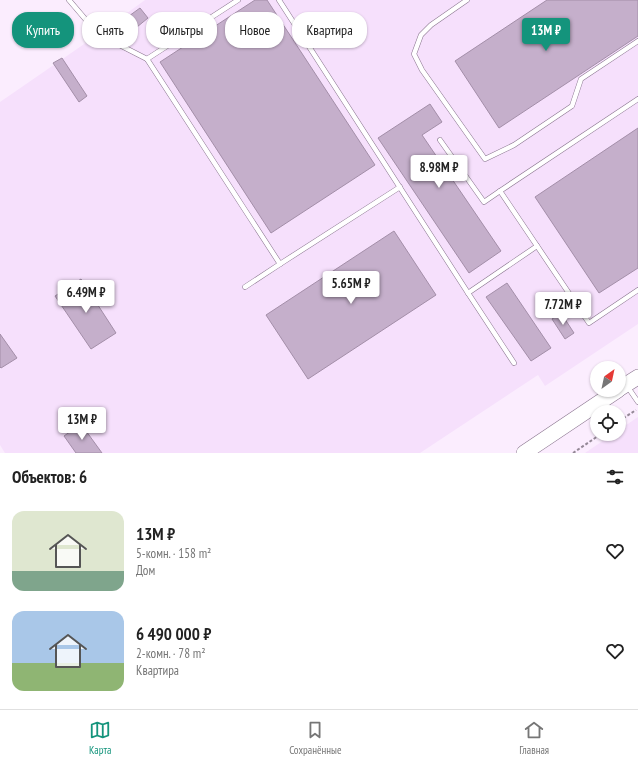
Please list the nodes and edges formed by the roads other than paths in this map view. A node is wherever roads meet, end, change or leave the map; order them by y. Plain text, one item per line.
1 (69, 0) edge
2 (238, 0) edge
3 (279, 0) edge
4 (467, 0) edge
5 (638, 41) edge
6 (147, 59) junction
7 (638, 99) edge
8 (440, 140) dead end
9 (400, 187) junction
10 (500, 191) junction
11 (537, 246) junction
12 (280, 264) junction
13 (245, 287) dead end
14 (638, 290) edge
15 (468, 293) junction
16 (514, 363) dead end
17 (626, 386) edge
18 (607, 397) edge
19 (638, 402) edge
20 (524, 453) edge

1 - 6 lane
2 - 6 lane
3 - 9 lane
4 - 5 lane
6 - 12 lane
7 - 10 lane
8 - 10 lane
9 - 12 lane
9 - 15 lane
10 - 11 lane
11 - 14 lane
11 - 15 lane
12 - 13 lane
15 - 16 lane
17 - 19 lane
18 - 20 main road

